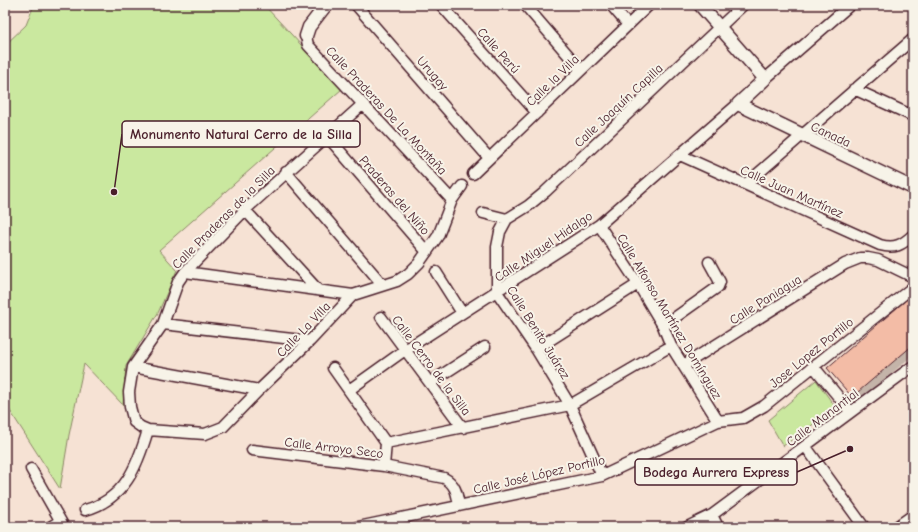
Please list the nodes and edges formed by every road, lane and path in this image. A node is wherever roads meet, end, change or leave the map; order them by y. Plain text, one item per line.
1 (326, 5) edge
2 (356, 5) edge
3 (442, 5) edge
4 (525, 5) edge
5 (611, 5) edge
6 (649, 5) edge
7 (700, 5) edge
8 (743, 5) edge
9 (850, 5) edge
10 (628, 25) junction
11 (720, 27) junction
12 (306, 36) joint
13 (911, 42) edge
14 (581, 70) junction
15 (765, 79) junction
16 (854, 89) junction
17 (363, 104) junction
18 (738, 104) junction
19 (538, 113) junction
20 (913, 116) edge
21 (800, 135) junction
22 (327, 136) junction
23 (680, 155) junction
24 (489, 158) junction
25 (286, 172) junction
26 (472, 174) dead end
27 (746, 184) junction
28 (462, 186) dead end
29 (913, 188) edge
30 (452, 200) junction
31 (245, 210) junction
32 (483, 213) dead end
33 (507, 220) junction
34 (599, 225) junction
35 (913, 235) edge
36 (427, 252) junction
37 (709, 262) dead end
38 (185, 272) junction
39 (436, 272) dead end
40 (913, 277) edge
41 (638, 284) junction
42 (383, 285) junction
43 (913, 288) edge
44 (318, 290) junction
45 (497, 292) junction
46 (353, 295) junction
47 (462, 313) junction
48 (381, 317) dead end
49 (163, 324) junction
50 (663, 326) junction
51 (310, 341) junction
52 (671, 346) junction
53 (485, 347) dead end
54 (536, 349) junction
55 (405, 350) junction
56 (684, 365) junction
57 (913, 366) edge
58 (133, 367) junction
59 (814, 367) junction
60 (333, 368) dead end
61 (431, 382) junction
62 (259, 390) junction
63 (349, 390) junction
64 (570, 405) junction
65 (850, 411) junction
66 (718, 421) junction
67 (463, 428) junction
68 (148, 430) junction
69 (386, 443) junction
70 (806, 447) junction
71 (252, 450) dead end
72 (384, 466) junction
73 (31, 469) dead end
74 (602, 476) junction
75 (460, 506) junction
76 (85, 510) dead end
77 (712, 515) junction
78 (913, 515) edge
79 (62, 524) edge
80 (370, 526) edge
81 (50, 527) edge
82 (358, 527) edge
83 (687, 527) edge
84 (718, 527) edge
85 (864, 527) edge
86 (896, 527) edge

1 - 12 street
2 - 24 street, Urugay
3 - 19 street, Calle Perú
4 - 14 street
5 - 10 street
6 - 10 street, Calle la Villa
7 - 11 street
8 - 11 street, Calle Joaquín Capilla
9 - 15 street
10 - 14 street, Calle la Villa
11 - 15 street
11 - 33 street, Calle Joaquín Capilla
12 - 17 street, Calle Praderas De La Montaña
13 - 16 street
14 - 19 street, Calle la Villa
15 - 18 street
16 - 20 street
16 - 21 street
17 - 22 street, Calle Praderas de la Silla
17 - 30 street, Calle Praderas De La Montaña
18 - 21 street, Canada
18 - 23 street, Calle Miguel Hidalgo
19 - 24 street, Calle la Villa
21 - 27 street
21 - 29 street, Canada
22 - 25 street, Calle Praderas de la Silla
22 - 36 street, Praderas del Niño
23 - 27 street, Calle Juan Martínez
23 - 34 street, Calle Miguel Hidalgo
24 - 26 street, Calle la Villa
25 - 31 street, Calle Praderas de la Silla
25 - 42 street
27 - 35 street, Calle Juan Martínez
28 - 30 street, Calle La Villa
30 - 36 street, Calle La Villa
31 - 38 street, Calle Praderas de la Silla
31 - 44 street
32 - 33 street
33 - 45 street, Calle Benito Juárez
34 - 41 street, Calle Alfonso Martínez Domínguez
34 - 45 street, Calle Miguel Hidalgo
36 - 42 street, Calle La Villa
37 - 50 street
38 - 44 street
38 - 49 street, Calle Praderas de la Silla
39 - 47 street
40 - 56 street, Calle Paniagua
41 - 50 street, Calle Alfonso Martínez Domínguez
41 - 54 street
42 - 46 street, Calle La Villa
43 - 59 street, Jose Lopez Portillo
44 - 46 street
45 - 47 street, Calle Miguel Hidalgo
45 - 54 street, Calle Benito Juárez
46 - 51 street, Calle La Villa
47 - 55 street, Calle Miguel Hidalgo
48 - 55 street, Calle Cerro de la Silla
49 - 51 street
49 - 58 street, Calle Praderas de la Silla
50 - 52 street, Calle Alfonso Martínez Domínguez
51 - 62 street, Calle La Villa
52 - 56 street, Calle Alfonso Martínez Domínguez
52 - 64 street
53 - 61 street
54 - 64 street, Calle Benito Juárez
55 - 61 street, Calle Cerro de la Silla
55 - 63 street, Calle Miguel Hidalgo
56 - 66 street, Calle Alfonso Martínez Domínguez
57 - 65 street, Calle Manantial
58 - 62 street
58 - 68 street, Calle Praderas de la Silla
59 - 65 street
59 - 66 street, Jose Lopez Portillo
60 - 63 street
61 - 67 street, Calle Cerro de la Silla
62 - 68 street, Calle La Villa
63 - 69 street
64 - 67 street
64 - 74 street, Calle Benito Juárez
65 - 70 street, Calle Manantial
66 - 74 street, Calle José López Portillo
67 - 69 street
68 - 76 street
69 - 72 street
70 - 77 street, Calle Manantial
70 - 85 street
71 - 72 street, Calle Arroyo Seco
72 - 75 street, Calle Arroyo Seco
73 - 79 street
74 - 75 street, Calle José López Portillo
75 - 80 street, Calle José López Portillo
77 - 83 street, Calle Manantial
77 - 84 street
78 - 86 street
79 - 81 street
80 - 82 street, Calle José López Portillo

